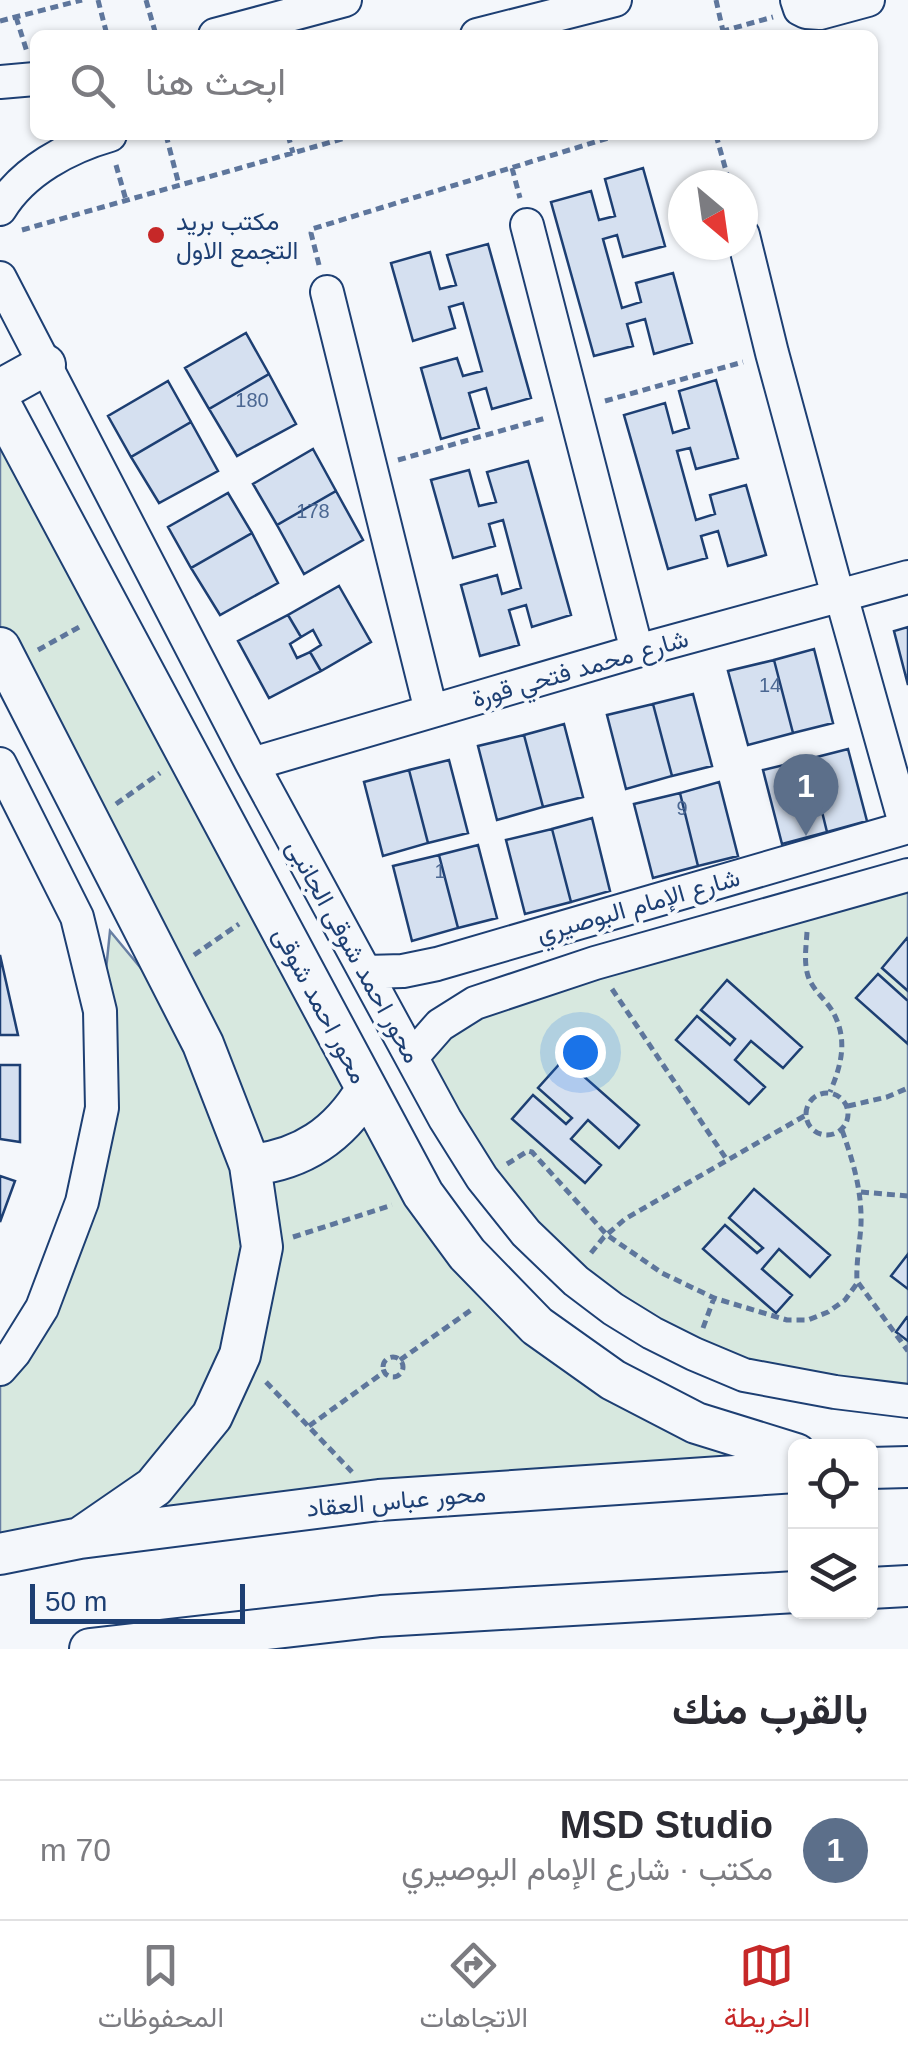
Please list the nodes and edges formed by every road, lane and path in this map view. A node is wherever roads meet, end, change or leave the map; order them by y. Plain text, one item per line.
1 (82, 0) edge
2 (98, 0) edge
3 (146, 0) edge
4 (345, 0) edge
5 (615, 0) edge
6 (716, 0) edge
7 (868, 0) edge
8 (799, 4) edge
9 (0, 21) edge
10 (106, 30) edge
11 (155, 30) edge
12 (238, 30) edge
13 (498, 30) edge
14 (723, 30) edge
15 (726, 30) edge
16 (30, 79) edge
17 (0, 82) edge
18 (93, 140) edge
19 (110, 140) edge
20 (167, 140) edge
21 (289, 140) edge
22 (338, 140) edge
23 (602, 140) edge
24 (717, 140) edge
25 (292, 153) junction
26 (726, 170) edge
27 (179, 185) junction
28 (126, 200) junction
29 (9, 220) edge
30 (526, 225) dead end
31 (750, 260) edge
32 (0, 278) edge
33 (327, 292) joint
34 (45, 365) junction
35 (0, 390) edge
36 (0, 404) edge
37 (908, 577) edge
38 (839, 595) junction
39 (110, 611) junction
40 (637, 651) junction
41 (4, 657) edge
42 (432, 711) junction
43 (187, 754) junction
44 (0, 764) edge
45 (252, 764) junction
46 (90, 822) junction
47 (907, 827) edge
48 (908, 875) edge
49 (808, 903) junction
50 (268, 904) junction
51 (595, 964) junction
52 (366, 972) junction
53 (167, 974) junction
54 (412, 1057) junction
55 (908, 1088) edge
56 (366, 1090) junction
57 (830, 1092) junction
58 (848, 1106) junction
59 (806, 1115) junction
60 (842, 1130) junction
61 (727, 1160) junction
62 (250, 1165) junction
63 (482, 1178) junction
64 (860, 1192) junction
65 (423, 1194) junction
66 (908, 1196) edge
67 (607, 1235) junction
68 (262, 1247) junction
69 (576, 1281) junction
70 (858, 1282) junction
71 (501, 1289) junction
72 (908, 1351) edge
73 (240, 1354) junction
74 (400, 1360) junction
75 (0, 1370) edge
76 (384, 1372) junction
77 (908, 1402) edge
78 (309, 1426) junction
79 (788, 1452) edge
80 (788, 1473) edge
81 (379, 1500) junction
82 (80, 1538) junction
83 (0, 1554) edge
84 (908, 1586) edge
85 (878, 1588) edge
86 (788, 1592) edge
87 (308, 1636) edge
88 (90, 1649) edge

1 - 9 path
2 - 10 path
3 - 11 path
4 - 12 street
5 - 13 street
6 - 14 path
7 - 8 street
8 - 15 path
16 - 17 street
18 - 29 street
19 - 28 path
20 - 27 path
21 - 25 path
22 - 25 path
23 - 33 path
24 - 26 path
25 - 27 path
27 - 28 path
28 - 29 path
30 - 40 street
31 - 38 street
32 - 34 street, محور احمد شوقى الجانبى
33 - 42 street
34 - 35 main road
34 - 45 street, محور احمد شوقى الجانبى
36 - 39 main road, محور احمد شوقى
37 - 38 street, شارع محمد فتحي قورة
38 - 40 street, شارع محمد فتحي قورة
38 - 47 street
39 - 41 path
39 - 43 main road, محور احمد شوقى
40 - 42 street, شارع محمد فتحي قورة
41 - 46 main road
42 - 45 street, شارع محمد فتحي قورة
43 - 46 path
43 - 50 main road, محور احمد شوقى
44 - 75 street
45 - 52 street, محور احمد شوقى الجانبى
46 - 53 main road
47 - 52 street, شارع الإمام البوصيري
48 - 49 street, شارع الإمام البوصيري
49 - 51 street, شارع الإمام البوصيري
49 - 57 path
50 - 53 path
50 - 56 main road, محور احمد شوقى
51 - 54 street, شارع الإمام البوصيري
51 - 61 path
52 - 54 street, محور احمد شوقى الجانبى
53 - 62 main road
54 - 63 street, محور احمد شوقى الجانبى
55 - 58 path
56 - 62 main road
56 - 65 main road, محور احمد شوقى
57 - 58 path
57 - 59 path
58 - 60 path
59 - 60 path
59 - 61 path
60 - 64 path
61 - 67 path
62 - 68 main road
63 - 67 path
63 - 69 street, محور احمد شوقى الجانبى
64 - 66 path
64 - 70 path
65 - 68 path
65 - 71 main road, محور احمد شوقى
67 - 69 path
67 - 70 path
68 - 73 main road
69 - 77 street, محور احمد شوقى الجانبى
70 - 72 path
71 - 74 path
71 - 79 main road, محور احمد شوقى
73 - 78 path
73 - 82 main road
74 - 76 path
74 - 76 path
76 - 78 path
78 - 81 path
80 - 81 main road, محور عباس العقاد
81 - 82 main road, محور عباس العقاد
82 - 83 main road, محور عباس العقاد
84 - 85 main road
86 - 87 main road
87 - 88 main road

